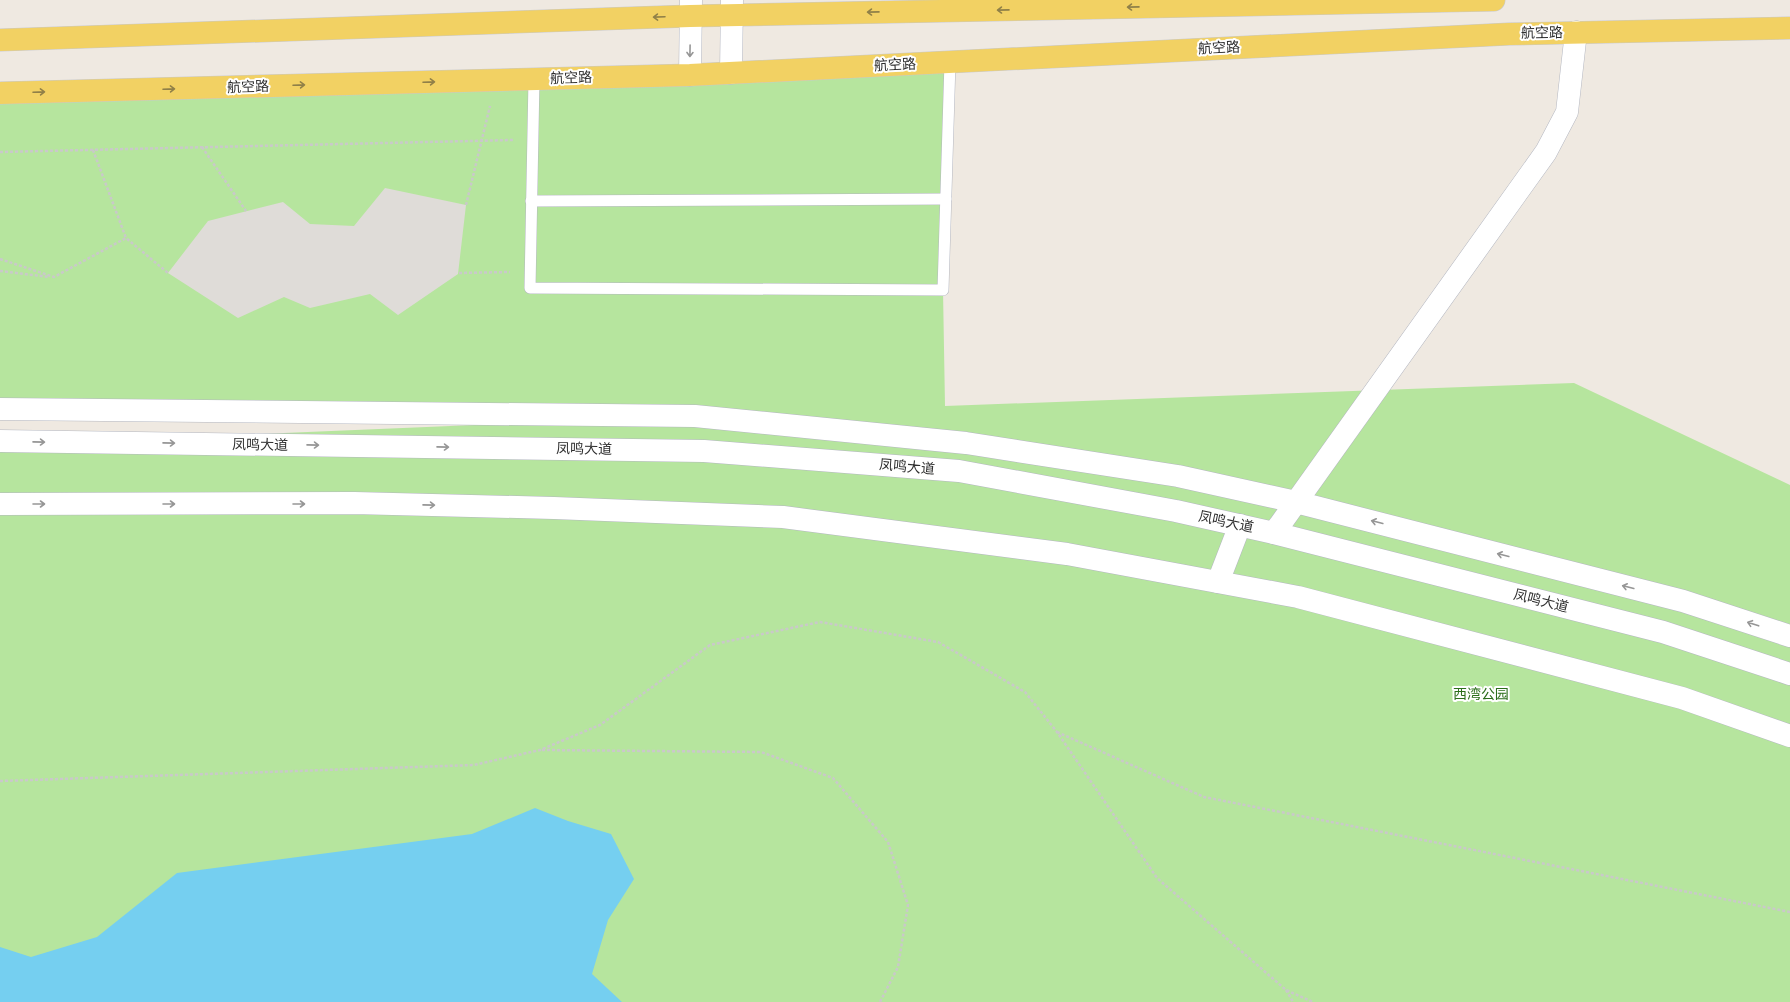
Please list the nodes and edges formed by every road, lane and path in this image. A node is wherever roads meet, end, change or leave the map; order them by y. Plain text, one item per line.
1 (1494, 0) edge
2 (691, 8) edge
3 (732, 8) edge
4 (1790, 28) edge
5 (1576, 32) junction
6 (0, 40) edge
7 (950, 62) junction
8 (731, 73) junction
9 (690, 75) junction
10 (534, 79) junction
11 (496, 80) junction
12 (0, 93) edge
13 (533, 140) junction
14 (481, 141) junction
15 (202, 147) junction
16 (93, 150) junction
17 (0, 152) edge
18 (946, 199) junction
19 (531, 201) junction
20 (466, 205) dead end
21 (246, 211) dead end
22 (126, 238) junction
23 (0, 259) edge
24 (0, 271) edge
25 (530, 272) junction
26 (168, 273) dead end
27 (459, 273) dead end
28 (54, 277) junction
29 (0, 409) edge
30 (0, 441) edge
31 (1296, 502) junction
32 (0, 504) edge
33 (1240, 525) junction
34 (1274, 533) junction
35 (1218, 582) junction
36 (1790, 636) edge
37 (1790, 674) edge
38 (1057, 732) junction
39 (1790, 736) edge
40 (540, 750) junction
41 (0, 780) edge
42 (1790, 912) edge
43 (1286, 990) junction
44 (880, 1002) edge
45 (1293, 1002) edge
46 (1313, 1002) edge

1 -> 3 main road
2 - 3 main road
2 -> 6 main road
2 -> 9 main road
3 - 8 main road
4 - 5 main road, 航空路
5 - 7 main road, 航空路
5 - 31 main road
7 - 8 main road, 航空路
7 - 18 lane
8 - 9 main road, 航空路
9 - 10 main road, 航空路
10 - 11 main road, 航空路
10 - 13 lane
12 -> 11 main road, 航空路
11 - 14 path
13 - 14 path
13 - 19 lane
14 - 15 path
14 - 20 path
15 - 16 path
15 - 21 path
16 - 17 path
16 - 22 path
18 - 19 lane
18 - 25 lane
19 - 25 lane
22 - 26 path
22 - 28 path
23 - 28 path
24 - 28 path
25 - 27 path
29 - 31 main road
30 -> 33 main road, 凤鸣大道
31 - 34 main road
36 -> 31 main road
32 -> 35 main road
33 - 34 main road, 凤鸣大道
33 - 35 main road
34 - 37 main road, 凤鸣大道
35 - 39 main road
38 - 40 path
38 - 42 path
38 - 43 path
40 - 41 path
40 - 44 path
43 - 45 path
43 - 46 path

